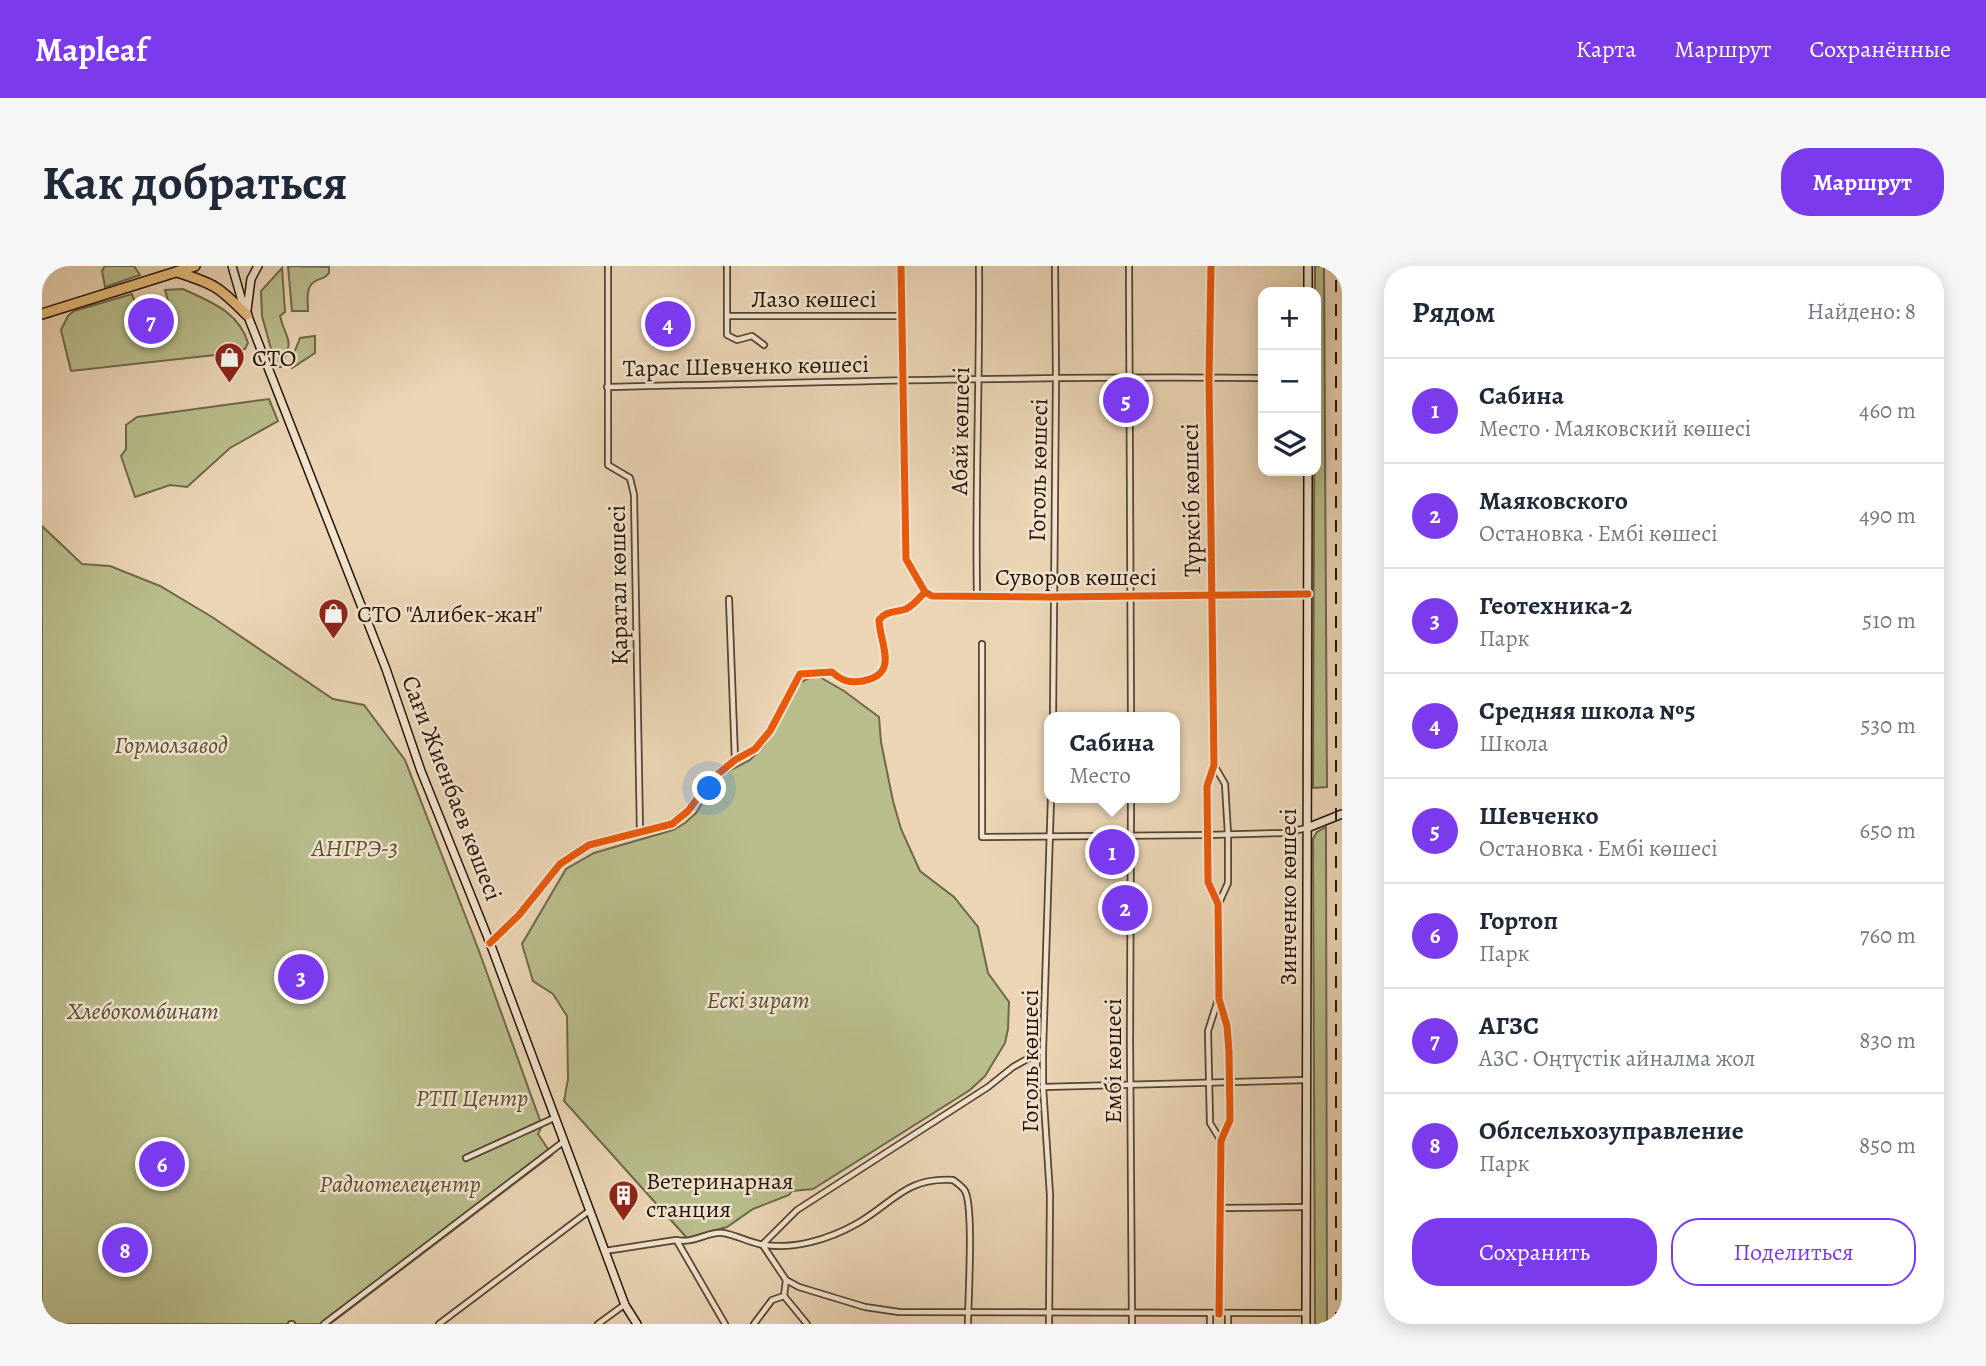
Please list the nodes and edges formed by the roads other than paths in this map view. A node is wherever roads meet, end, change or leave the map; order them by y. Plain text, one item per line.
1 (195, 266) edge
2 (232, 266) edge
3 (258, 266) edge
4 (608, 266) edge
5 (727, 266) edge
6 (901, 266) edge
7 (979, 266) edge
8 (1055, 266) edge
9 (1129, 266) edge
10 (1211, 266) edge
11 (1308, 266) edge
12 (175, 269) edge
13 (1308, 287) edge
14 (42, 314) edge
15 (247, 315) junction
16 (727, 316) junction
17 (902, 316) junction
18 (764, 345) dead end
19 (980, 378) junction
20 (1209, 378) junction
21 (1258, 378) edge
22 (1129, 379) junction
23 (903, 380) junction
24 (1056, 380) junction
25 (607, 387) junction
26 (1308, 476) edge
27 (925, 592) junction
28 (1308, 594) junction
29 (1132, 595) junction
30 (1212, 595) junction
31 (977, 596) junction
32 (1055, 597) junction
33 (729, 599) dead end
34 (982, 644) dead end
35 (1053, 712) edge
36 (1131, 712) edge
37 (735, 760) junction
38 (1214, 765) junction
39 (1051, 803) edge
40 (1131, 803) edge
41 (1342, 814) edge
42 (1307, 828) junction
43 (640, 832) junction
44 (1228, 834) junction
45 (1207, 835) junction
46 (1131, 836) junction
47 (1051, 837) junction
48 (1218, 904) junction
49 (490, 943) junction
50 (1219, 999) junction
51 (1043, 1051) junction
52 (1307, 1080) junction
53 (1229, 1083) junction
54 (1210, 1084) junction
55 (1130, 1086) junction
56 (1043, 1087) junction
57 (554, 1118) junction
58 (1221, 1141) junction
59 (563, 1142) junction
60 (467, 1158) dead end
61 (1306, 1207) junction
62 (1222, 1208) junction
63 (590, 1211) junction
64 (676, 1240) junction
65 (762, 1244) junction
66 (605, 1251) junction
67 (786, 1280) junction
68 (784, 1296) junction
69 (625, 1305) junction
70 (968, 1313) junction
71 (1048, 1313) junction
72 (1132, 1313) junction
73 (1306, 1313) junction
74 (1210, 1314) junction
75 (1219, 1314) junction
76 (1228, 1314) junction
77 (324, 1324) edge
78 (439, 1324) edge
79 (598, 1324) edge
80 (637, 1324) edge
81 (725, 1324) edge
82 (754, 1324) edge
83 (807, 1324) edge
84 (968, 1324) edge
85 (1049, 1324) edge
86 (1132, 1324) edge
87 (1210, 1324) edge
88 (1228, 1324) edge
89 (1306, 1324) edge

1 - 12 highway
2 - 15 main road, Сағи Жиенбаев көшесі
3 - 15 main road
4 - 25 street, Қаратал көшесі
5 - 16 street, Лазо көшесі
6 - 17 street
7 - 19 street, Абай көшесі
8 - 24 street, Гоголь көшесі
9 - 22 street
10 - 20 street, Түрксіб көшесі
11 - 13 main road
12 - 14 highway
12 - 15 highway
15 - 49 main road, Сағи Жиенбаев көшесі
16 - 17 street, Лазо көшесі
16 - 18 street, Лазо көшесі
17 - 23 street
19 - 23 street, Тарас Шевченко көшесі
19 - 24 street, Тарас Шевченко көшесі
19 - 31 street, Абай көшесі
20 - 21 street, Тарас Шевченко көшесі
20 - 22 street, Тарас Шевченко көшесі
20 - 30 street, Түрксіб көшесі
22 - 24 street, Тарас Шевченко көшесі
22 - 29 street
23 - 25 street, Тарас Шевченко көшесі
23 - 27 street
24 - 32 street, Гоголь көшесі
25 - 43 street, Қаратал көшесі
26 - 28 main road, Зинченко көшесі
27 - 31 street, Суворов көшесі
27 - 37 street
28 - 30 street, Суворов көшесі
28 - 42 main road, Зинченко көшесі
29 - 30 street, Суворов көшесі
29 - 32 street, Суворов көшесі
29 - 36 street
30 - 38 street, Түрксіб көшесі
31 - 32 street, Суворов көшесі
32 - 35 street, Гоголь көшесі
33 - 37 street
34 - 47 street
37 - 43 street
38 - 44 street, Түрксіб көшесі
38 - 45 street, Түрксіб көшесі
39 - 47 street, Гоголь көшесі
40 - 46 street, Ембі көшесі
41 - 42 main road
42 - 44 street
42 - 52 main road, Зинченко көшесі
43 - 49 street
44 - 45 street
44 - 48 street, Түрксіб көшесі
45 - 46 street
45 - 48 street, Түрксіб көшесі
46 - 47 street
46 - 55 street, Ембі көшесі
47 - 51 street, Гоголь көшесі
48 - 50 street, Түрксіб көшесі
49 - 57 main road, Сағи Жиенбаев көшесі
50 - 53 street, Түрксіб көшесі
50 - 54 street, Түрксіб көшесі
51 - 56 street, Гоголь көшесі
51 - 65 street
52 - 53 street
52 - 61 main road, Зинченко көшесі
53 - 54 street
53 - 58 street, Түрксіб көшесі
54 - 55 street
54 - 58 street, Түрксіб көшесі
55 - 56 street
55 - 72 street, Ембі көшесі
56 - 71 street, Гоголь көшесі
57 - 59 main road, Сағи Жиенбаев көшесі
57 - 60 street
58 - 62 street, Түрксіб көшесі
59 - 63 main road, Сағи Жиенбаев көшесі
59 - 77 street
61 - 62 street
61 - 73 main road, Зинченко көшесі
62 - 75 street, Түрксіб көшесі
63 - 66 main road, Сағи Жиенбаев көшесі
63 - 78 street
64 - 65 street
64 - 66 street
64 - 81 street
65 - 67 street
65 - 70 street
66 - 69 main road, Сағи Жиенбаев көшесі
67 - 68 street
67 - 70 street
68 - 82 street
68 - 83 street
69 - 79 street
69 - 80 main road, Сағи Жиенбаев көшесі
70 - 71 street
70 - 84 street
71 - 72 street
71 - 85 street, Гоголь көшесі
72 - 74 street
72 - 86 street, Ембі көшесі
73 - 76 street
73 - 89 main road, Зинченко көшесі
74 - 75 street
74 - 87 street
75 - 76 street
76 - 88 street

